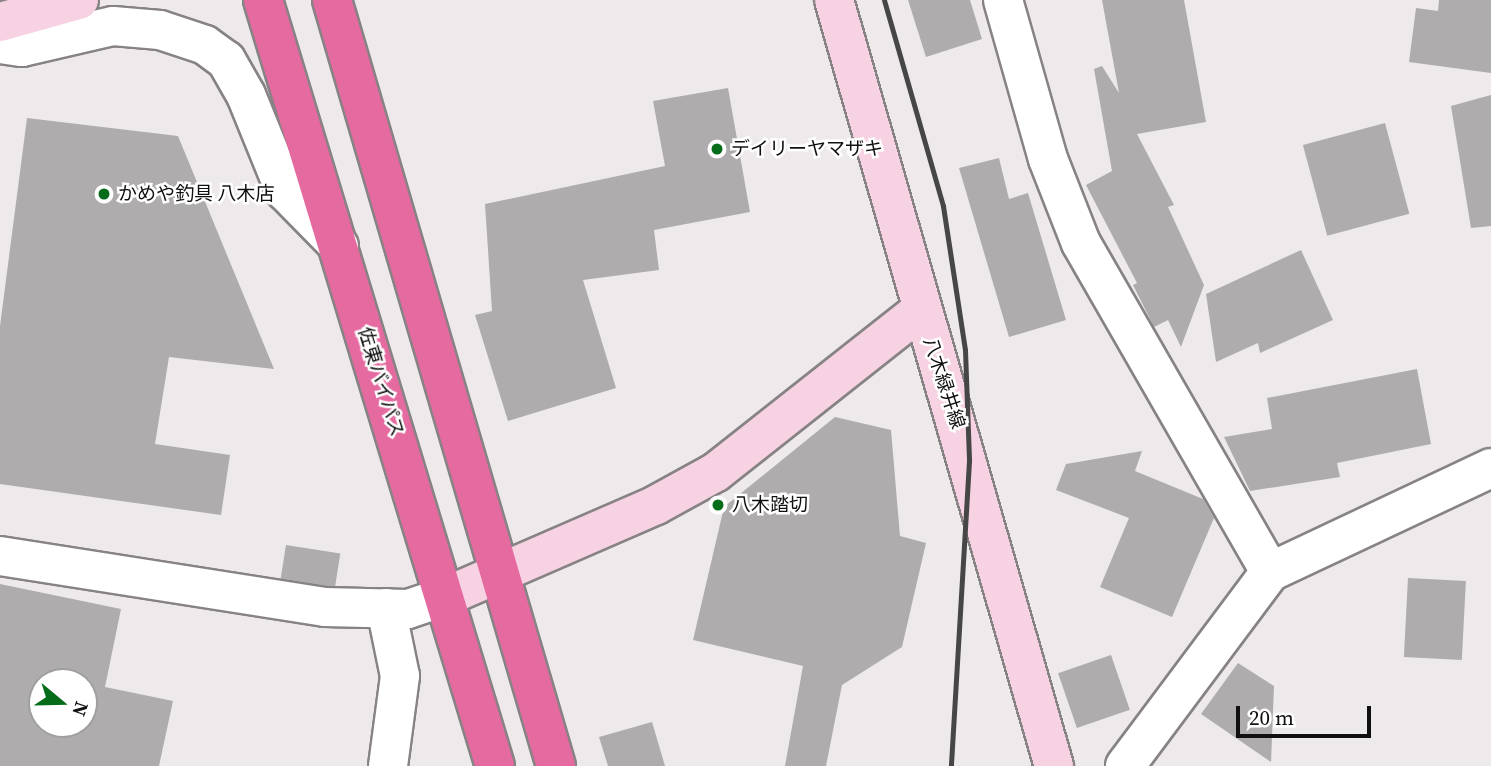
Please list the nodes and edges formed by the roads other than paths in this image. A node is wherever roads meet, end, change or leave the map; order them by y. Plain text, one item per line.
1 (79, 0) edge
2 (263, 0) edge
3 (331, 0) edge
4 (834, 0) edge
5 (1003, 0) edge
6 (0, 22) edge
7 (0, 44) edge
8 (339, 246) junction
9 (921, 310) junction
10 (1491, 468) edge
11 (0, 556) edge
12 (500, 571) junction
13 (1270, 572) junction
14 (447, 596) junction
15 (386, 608) junction
16 (388, 766) edge
17 (495, 766) edge
18 (556, 766) edge
19 (1054, 766) edge
20 (1125, 766) edge

1 - 6 main road
2 - 8 highway, 佐東バイパス
3 - 12 highway
4 - 9 main road, 八木緑井線
5 - 13 street
7 - 8 street
8 - 14 highway, 佐東バイパス
9 - 12 main road
9 - 19 main road, 八木緑井線
10 - 13 street
11 - 15 street
12 - 14 main road
12 - 18 highway
13 - 20 street
14 - 15 street
14 - 17 highway, 佐東バイパス
15 - 16 street

